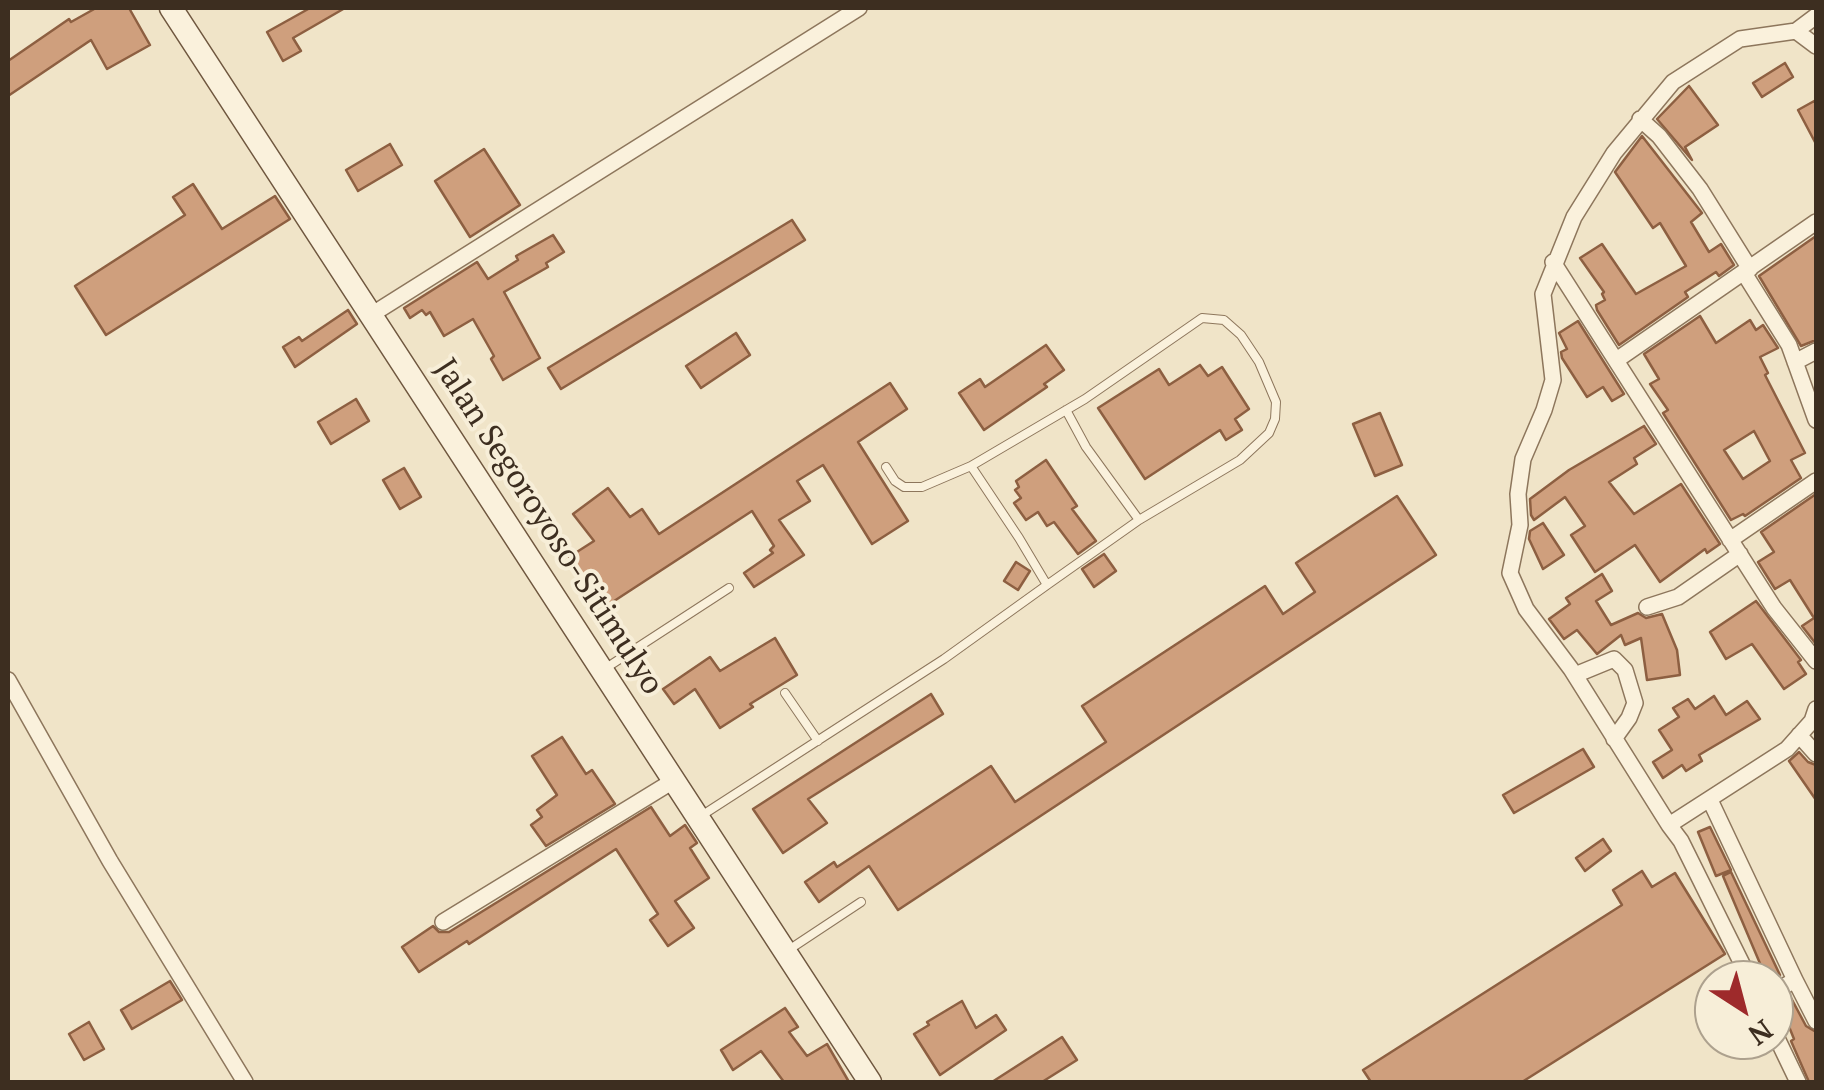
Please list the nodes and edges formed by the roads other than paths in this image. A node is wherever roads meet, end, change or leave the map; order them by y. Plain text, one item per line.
1 (172, 8) edge
2 (859, 8) edge
3 (1816, 16) edge
4 (1796, 31) junction
5 (1816, 46) edge
6 (1640, 120) junction
7 (1816, 222) edge
8 (1553, 262) junction
9 (1747, 271) junction
10 (371, 315) junction
11 (1816, 351) edge
12 (1618, 359) junction
13 (1795, 362) junction
14 (1066, 410) junction
15 (1816, 420) edge
16 (970, 466) junction
17 (886, 468) dead end
18 (1816, 481) edge
19 (1139, 520) junction
20 (1735, 547) junction
21 (1046, 585) junction
22 (729, 588) dead end
23 (1646, 606) dead end
24 (1816, 661) edge
25 (602, 670) junction
26 (1575, 675) junction
27 (8, 680) edge
28 (785, 694) dead end
29 (1816, 709) edge
30 (1800, 735) junction
31 (1614, 739) junction
32 (818, 741) junction
33 (1816, 754) edge
34 (673, 780) junction
35 (1710, 800) junction
36 (698, 818) junction
37 (1669, 825) junction
38 (861, 902) dead end
39 (443, 922) dead end
40 (785, 952) junction
41 (1740, 960) edge
42 (1795, 980) joint
43 (1816, 1021) edge
44 (246, 1082) edge
45 (870, 1082) edge

1 - 10 main road, Jalan Segoroyoso-Sitimulyo
2 - 10 street
3 - 4 street
4 - 5 street
4 - 6 street
6 - 8 street
6 - 9 street
7 - 9 street
8 - 12 street
8 - 26 street
9 - 12 street
9 - 13 street
10 - 25 main road, Jalan Segoroyoso-Sitimulyo
11 - 13 street
12 - 20 street
13 - 15 street
14 - 16 lane
14 - 19 lane
14 - 19 lane
16 - 17 lane
16 - 21 lane
18 - 20 street
19 - 21 lane
20 - 23 street
20 - 24 street
21 - 32 lane
22 - 25 lane
25 - 34 main road, Jalan Segoroyoso-Sitimulyo
26 - 31 street
26 - 31 street
27 - 44 street
28 - 32 lane
29 - 30 street
30 - 33 street
30 - 35 street
31 - 37 street
32 - 36 lane
34 - 36 main road, Jalan Segoroyoso-Sitimulyo
34 - 39 street
35 - 37 street
35 - 42 street
36 - 40 main road, Jalan Segoroyoso-Sitimulyo
37 - 41 street
38 - 40 lane
40 - 45 main road, Jalan Segoroyoso-Sitimulyo
42 - 43 street

